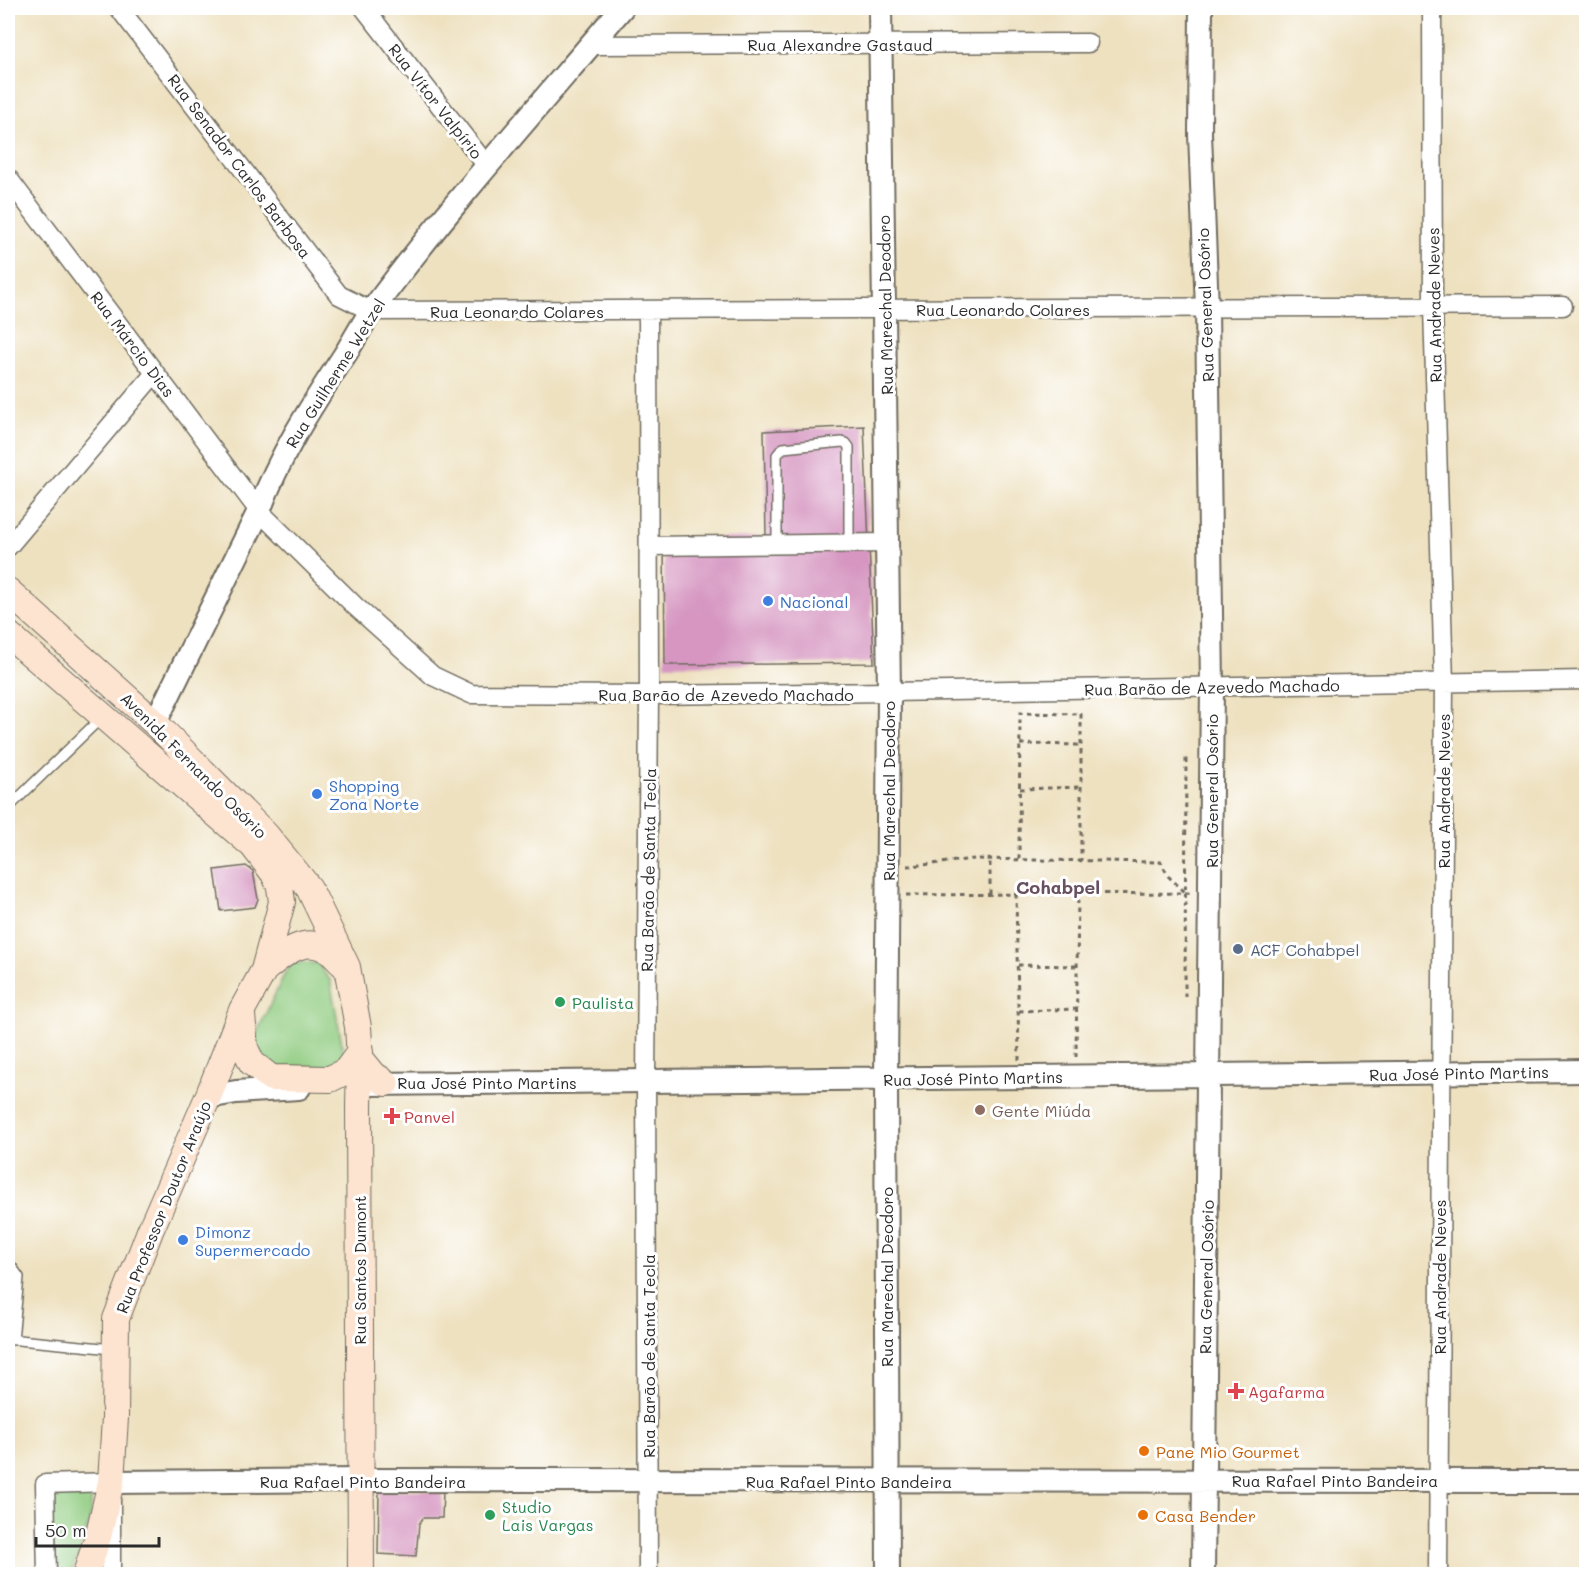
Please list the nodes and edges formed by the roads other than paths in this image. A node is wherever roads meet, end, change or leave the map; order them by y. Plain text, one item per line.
1 (119, 8) edge
2 (364, 8) edge
3 (880, 8) edge
4 (1201, 8) edge
5 (1432, 8) edge
6 (614, 11) edge
7 (1088, 43) dead end
8 (881, 44) junction
9 (591, 45) junction
10 (487, 166) junction
11 (8, 178) edge
12 (1563, 306) dead end
13 (1433, 307) junction
14 (1207, 308) junction
15 (885, 309) junction
16 (648, 310) junction
17 (371, 312) junction
18 (155, 373) junction
19 (259, 511) junction
20 (887, 543) junction
21 (849, 544) junction
22 (777, 545) junction
23 (649, 546) junction
24 (8, 548) edge
25 (8, 591) edge
26 (8, 634) edge
27 (1587, 680) edge
28 (1444, 683) junction
29 (1212, 687) junction
30 (889, 692) junction
31 (649, 695) junction
32 (102, 717) junction
33 (155, 723) junction
34 (8, 808) edge
35 (346, 967) junction
36 (264, 969) junction
37 (242, 1010) junction
38 (360, 1055) junction
39 (1587, 1071) edge
40 (1440, 1073) junction
41 (1209, 1075) junction
42 (886, 1079) junction
43 (646, 1081) junction
44 (386, 1083) junction
45 (360, 1084) junction
46 (208, 1097) junction
47 (8, 1264) edge
48 (10, 1339) edge
49 (116, 1349) junction
50 (360, 1480) junction
51 (1437, 1480) junction
52 (649, 1481) junction
53 (887, 1481) junction
54 (1203, 1481) junction
55 (1587, 1481) edge
56 (111, 1482) junction
57 (48, 1575) edge
58 (86, 1575) edge
59 (111, 1575) edge
60 (361, 1575) edge
61 (648, 1575) edge
62 (888, 1575) edge
63 (1203, 1575) edge
64 (1438, 1575) edge

1 - 17 street, Rua Senador Carlos Barbosa
2 - 10 street, Rua Vítor Valpírio
3 - 8 street, Rua Marechal Deodoro
4 - 14 street, Rua General Osório
5 - 13 street, Rua Andrade Neves
6 - 9 street, Rua Guilherme Wetzel
7 - 8 street, Rua Alexandre Gastaud
8 - 9 street, Rua Alexandre Gastaud
8 - 15 street, Rua Marechal Deodoro
9 - 10 street, Rua Guilherme Wetzel
10 - 17 street, Rua Guilherme Wetzel
11 - 18 street, Rua Márcio Dias
12 - 13 street, Rua Leonardo Colares
13 - 14 street, Rua Leonardo Colares
13 - 28 street, Rua Andrade Neves
14 - 15 street, Rua Leonardo Colares
14 - 29 street, Rua General Osório
15 - 16 street, Rua Leonardo Colares
15 - 20 street, Rua Marechal Deodoro
16 - 17 street, Rua Leonardo Colares
16 - 23 street, Rua Barão de Santa Tecla
17 - 19 street, Rua Guilherme Wetzel
18 - 19 street, Rua Márcio Dias
18 - 24 street
19 - 31 street, Rua Barão de Azevedo Machado
19 - 33 street, Rua Guilherme Wetzel
20 - 21 street
20 - 30 street, Rua Marechal Deodoro
21 - 22 street
21 - 22 lane
22 - 23 street
23 - 31 street, Rua Barão de Santa Tecla
25 - 33 main road, Avenida Fernando Osório
26 - 32 main road, Avenida Fernando Osório
27 - 28 street, Rua Barão de Azevedo Machado
28 - 29 street, Rua Barão de Azevedo Machado
28 - 40 street, Rua Andrade Neves
29 - 30 street, Rua Barão de Azevedo Machado
29 - 41 street, Rua General Osório
30 - 31 street, Rua Barão de Azevedo Machado
30 - 42 street, Rua Marechal Deodoro
31 - 43 street, Rua Barão de Santa Tecla
32 - 34 lane
32 - 36 main road, Avenida Fernando Osório
33 - 35 main road, Avenida Fernando Osório
35 - 36 main road
35 - 38 main road, Rua Santos Dumont
36 - 37 main road, Avenida Fernando Osório
37 - 38 main road
37 - 46 main road, Rua Professor Doutor Araújo
38 - 44 main road
38 - 45 main road, Rua Santos Dumont
39 - 40 street, Rua José Pinto Martins
40 - 41 street, Rua José Pinto Martins
40 - 51 street, Rua Andrade Neves
41 - 42 street, Rua José Pinto Martins
41 - 54 street, Rua General Osório
42 - 43 street, Rua José Pinto Martins
42 - 53 street, Rua Marechal Deodoro
43 - 44 street, Rua José Pinto Martins
43 - 52 street, Rua Barão de Santa Tecla
44 - 45 street, Rua José Pinto Martins
45 - 46 street, Rua José Pinto Martins
45 - 50 main road, Rua Santos Dumont
46 - 49 main road, Rua Professor Doutor Araújo
47 - 48 lane
48 - 49 lane
49 - 56 main road, Rua Professor Doutor Araújo
50 - 52 street, Rua Rafael Pinto Bandeira
50 - 56 street, Rua Rafael Pinto Bandeira
50 - 60 main road, Rua Santos Dumont
51 - 54 street, Rua Rafael Pinto Bandeira
51 - 55 street, Rua Rafael Pinto Bandeira
51 - 64 street, Rua Andrade Neves
52 - 53 street, Rua Rafael Pinto Bandeira
52 - 61 street, Rua Barão de Santa Tecla
53 - 54 street, Rua Rafael Pinto Bandeira
53 - 62 street, Rua Marechal Deodoro
54 - 63 street, Rua General Osório
56 - 57 street
56 - 58 main road, Rua Professor Doutor Araújo
56 - 59 street, Rua Professor Doutor Araújo

